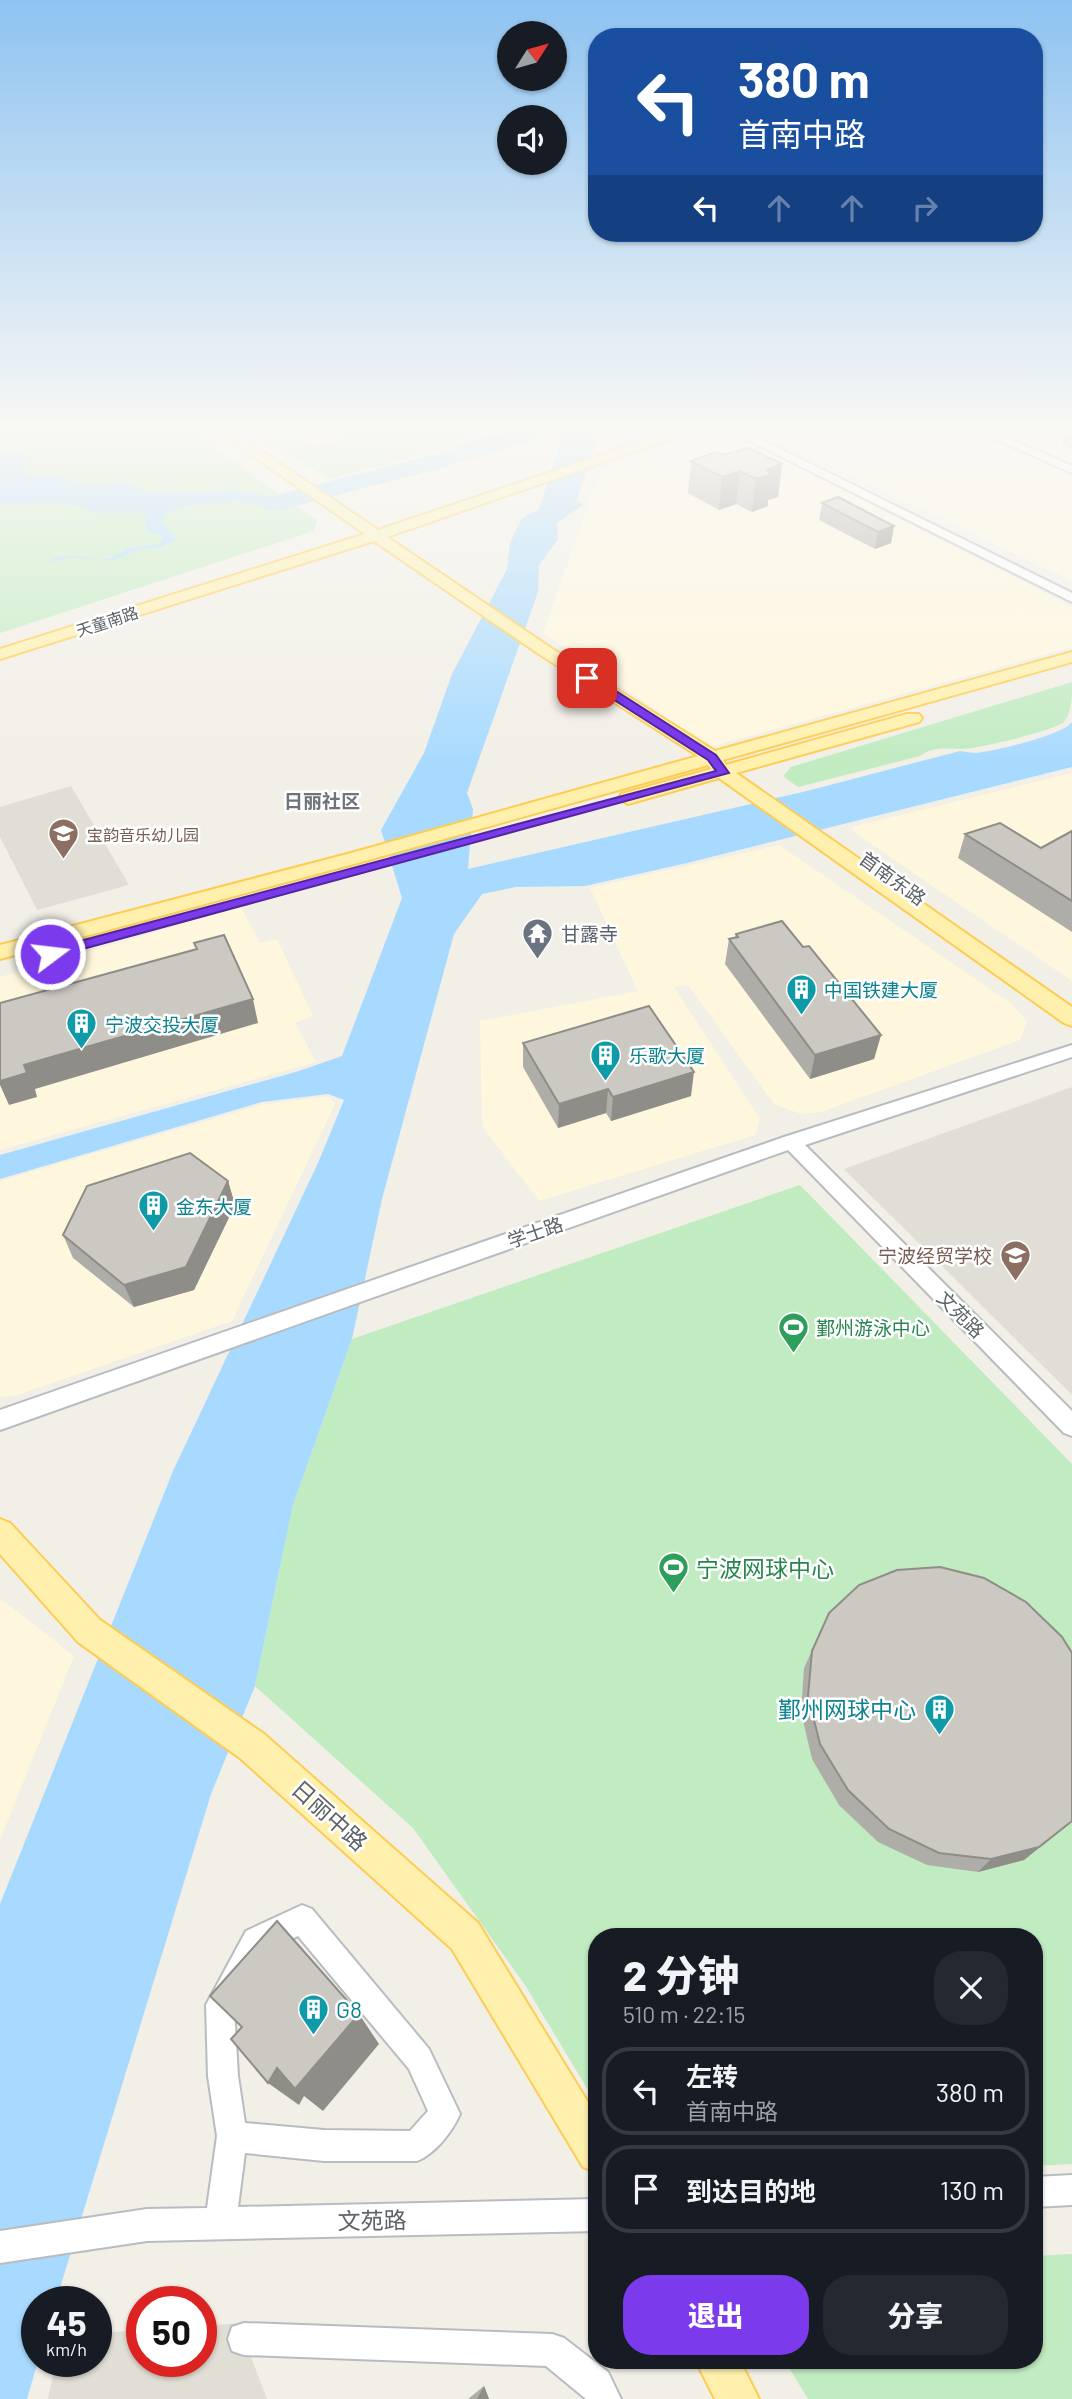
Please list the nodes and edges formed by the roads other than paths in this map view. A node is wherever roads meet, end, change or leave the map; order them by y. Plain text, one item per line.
1 (343, 541) edge
2 (346, 541) edge
3 (382, 541) edge
4 (957, 541) edge
5 (976, 541) edge
6 (1072, 587) edge
7 (1072, 598) edge
8 (0, 643) edge
9 (0, 654) edge
10 (1072, 657) edge
11 (1072, 673) edge
12 (729, 770) junction
13 (826, 837) junction
14 (355, 865) junction
15 (0, 953) edge
16 (0, 967) edge
17 (1072, 1004) edge
18 (1072, 1018) edge
19 (1072, 1051) edge
20 (791, 1142) junction
21 (0, 1420) edge
22 (1072, 1426) edge
23 (0, 1533) edge
24 (232, 2136) junction
25 (588, 2138) edge
26 (1072, 2190) edge
27 (1043, 2192) edge
28 (588, 2215) edge
29 (220, 2223) junction
30 (0, 2247) edge
31 (244, 2339) dead end
32 (721, 2369) edge
33 (604, 2399) edge
34 (738, 2399) edge

1 - 8 main road, 天童南路
2 - 9 main road, 天童南路
3 - 12 main road
4 - 7 street
5 - 6 street
10 - 12 main road
11 - 12 main road
12 - 13 main road
12 - 13 main road, 首南东路
12 - 14 main road
13 - 17 main road, 首南东路
13 - 18 main road, 首南东路
14 - 15 main road
14 - 16 main road
19 - 20 street, 学士路
20 - 21 street, 学士路
20 - 22 street, 文苑路
23 - 25 main road, 日丽中路
24 - 24 street
24 - 29 street
26 - 27 street
28 - 29 street, 文苑路
29 - 30 street, 文苑路
31 - 33 street
32 - 34 main road

